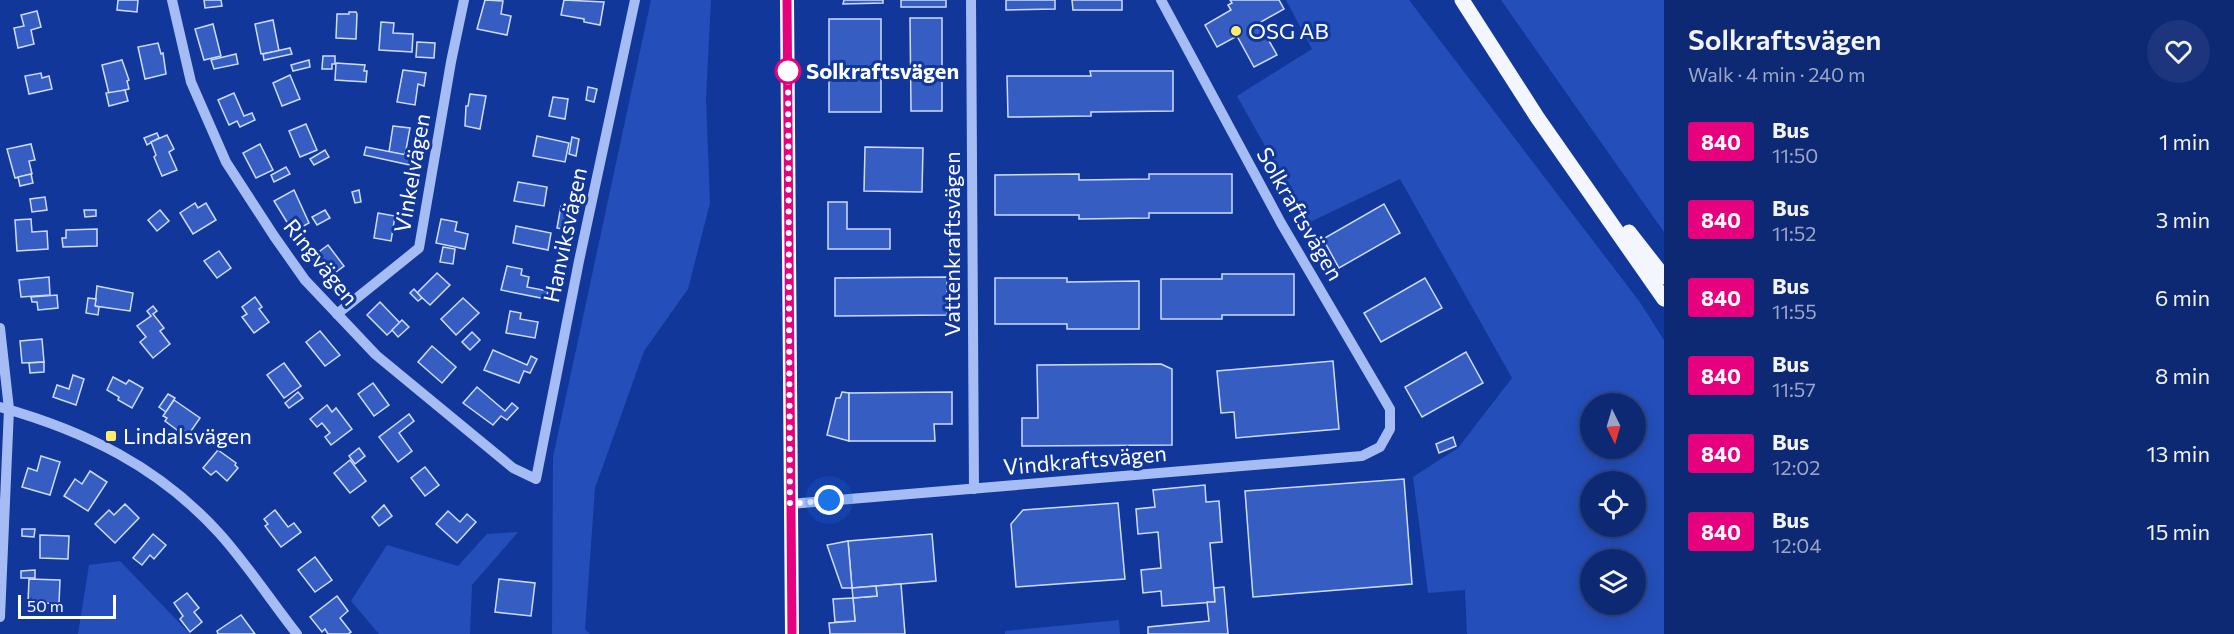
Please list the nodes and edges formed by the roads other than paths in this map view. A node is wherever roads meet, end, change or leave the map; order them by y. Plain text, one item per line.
1 (172, 0) edge
2 (464, 0) edge
3 (635, 0) edge
4 (787, 0) edge
5 (971, 0) edge
6 (1161, 0) edge
7 (1462, 0) edge
8 (1537, 117) junction
9 (1664, 277) edge
10 (1664, 299) edge
11 (337, 314) junction
12 (0, 328) edge
13 (4, 408) edge
14 (1380, 447) joint
15 (536, 479) joint
16 (974, 489) junction
17 (790, 504) junction
18 (0, 617) edge
19 (297, 634) edge
20 (792, 634) edge

1 - 11 street, Ringvägen
2 - 11 street, Vinkelvägen
3 - 15 street, Hanviksvägen
4 - 17 street
5 - 16 street, Vattenkraftsvägen
6 - 14 street, Solkraftsvägen
7 - 8 main road
8 - 9 main road
8 - 10 main road
11 - 15 street, Ringvägen
12 - 13 street
13 - 18 street
13 - 19 street
14 - 16 street, Vindkraftsvägen
16 - 17 street, Vindkraftsvägen
17 - 20 street

